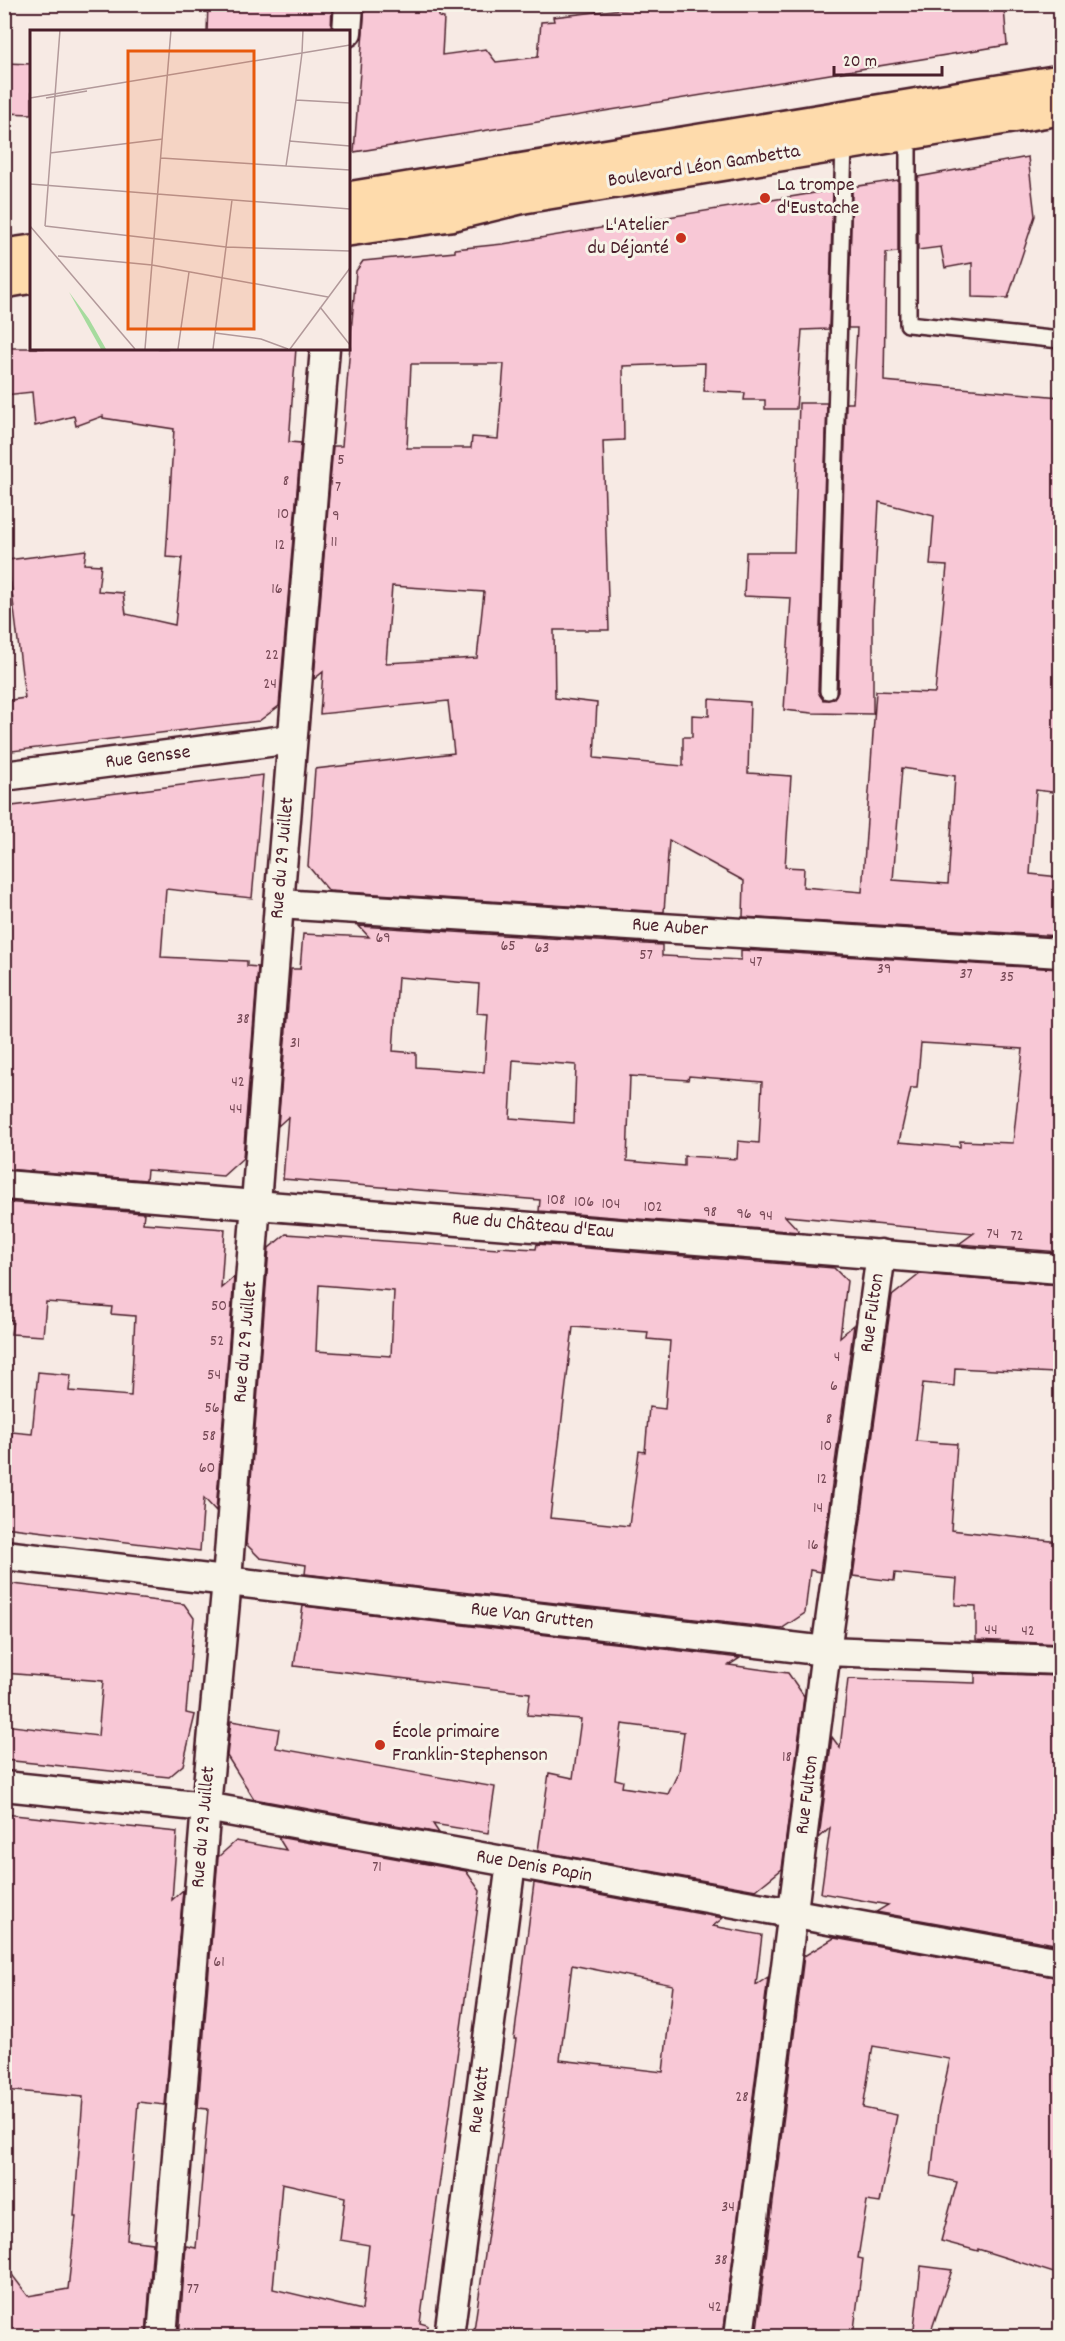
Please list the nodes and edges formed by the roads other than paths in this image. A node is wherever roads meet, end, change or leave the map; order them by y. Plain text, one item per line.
1 (349, 4) edge
2 (346, 30) edge
3 (1060, 82) edge
4 (1060, 108) edge
5 (908, 120) junction
6 (844, 144) junction
7 (350, 200) edge
8 (350, 229) edge
9 (30, 252) edge
10 (4, 256) edge
11 (30, 276) edge
12 (4, 281) edge
13 (1060, 340) edge
14 (325, 350) edge
15 (828, 691) dead end
16 (292, 739) junction
17 (4, 776) edge
18 (279, 904) junction
19 (1060, 953) edge
20 (4, 1185) edge
21 (257, 1204) junction
22 (881, 1254) junction
23 (1060, 1269) edge
24 (4, 1555) edge
25 (227, 1580) junction
26 (826, 1651) junction
27 (1060, 1660) edge
28 (4, 1786) edge
29 (206, 1807) junction
30 (511, 1863) junction
31 (793, 1914) junction
32 (1060, 1962) edge
33 (162, 2337) edge
34 (449, 2337) edge
35 (739, 2337) edge

1 - 2 street
3 - 5 main road, Boulevard Léon Gambetta
4 - 5 main road, Boulevard Léon Gambetta
5 - 6 main road, Boulevard Léon Gambetta
5 - 7 main road, Boulevard Léon Gambetta
5 - 13 lane
6 - 8 main road, Boulevard Léon Gambetta
6 - 15 lane
9 - 10 main road
11 - 12 main road
14 - 16 street, Rue du 29 Juillet
16 - 17 street, Rue Gensse
16 - 18 street, Rue du 29 Juillet
18 - 19 street, Rue Auber
18 - 21 street, Rue du 29 Juillet
20 - 21 street, Rue du Château d'Eau
21 - 22 street, Rue du Château d'Eau
21 - 25 street, Rue du 29 Juillet
22 - 23 street, Rue du Château d'Eau
22 - 26 street, Rue Fulton
24 - 25 street, Rue Van Grutten
25 - 26 street, Rue Van Grutten
25 - 29 street, Rue du 29 Juillet
26 - 27 street, Rue Van Grutten
26 - 31 street, Rue Fulton
28 - 29 street, Rue Denis Papin
29 - 30 street, Rue Denis Papin
29 - 33 street, Rue du 29 Juillet
30 - 31 street, Rue Denis Papin
30 - 34 street, Rue Watt
31 - 32 street, Rue Denis Papin
31 - 35 street, Rue Fulton

